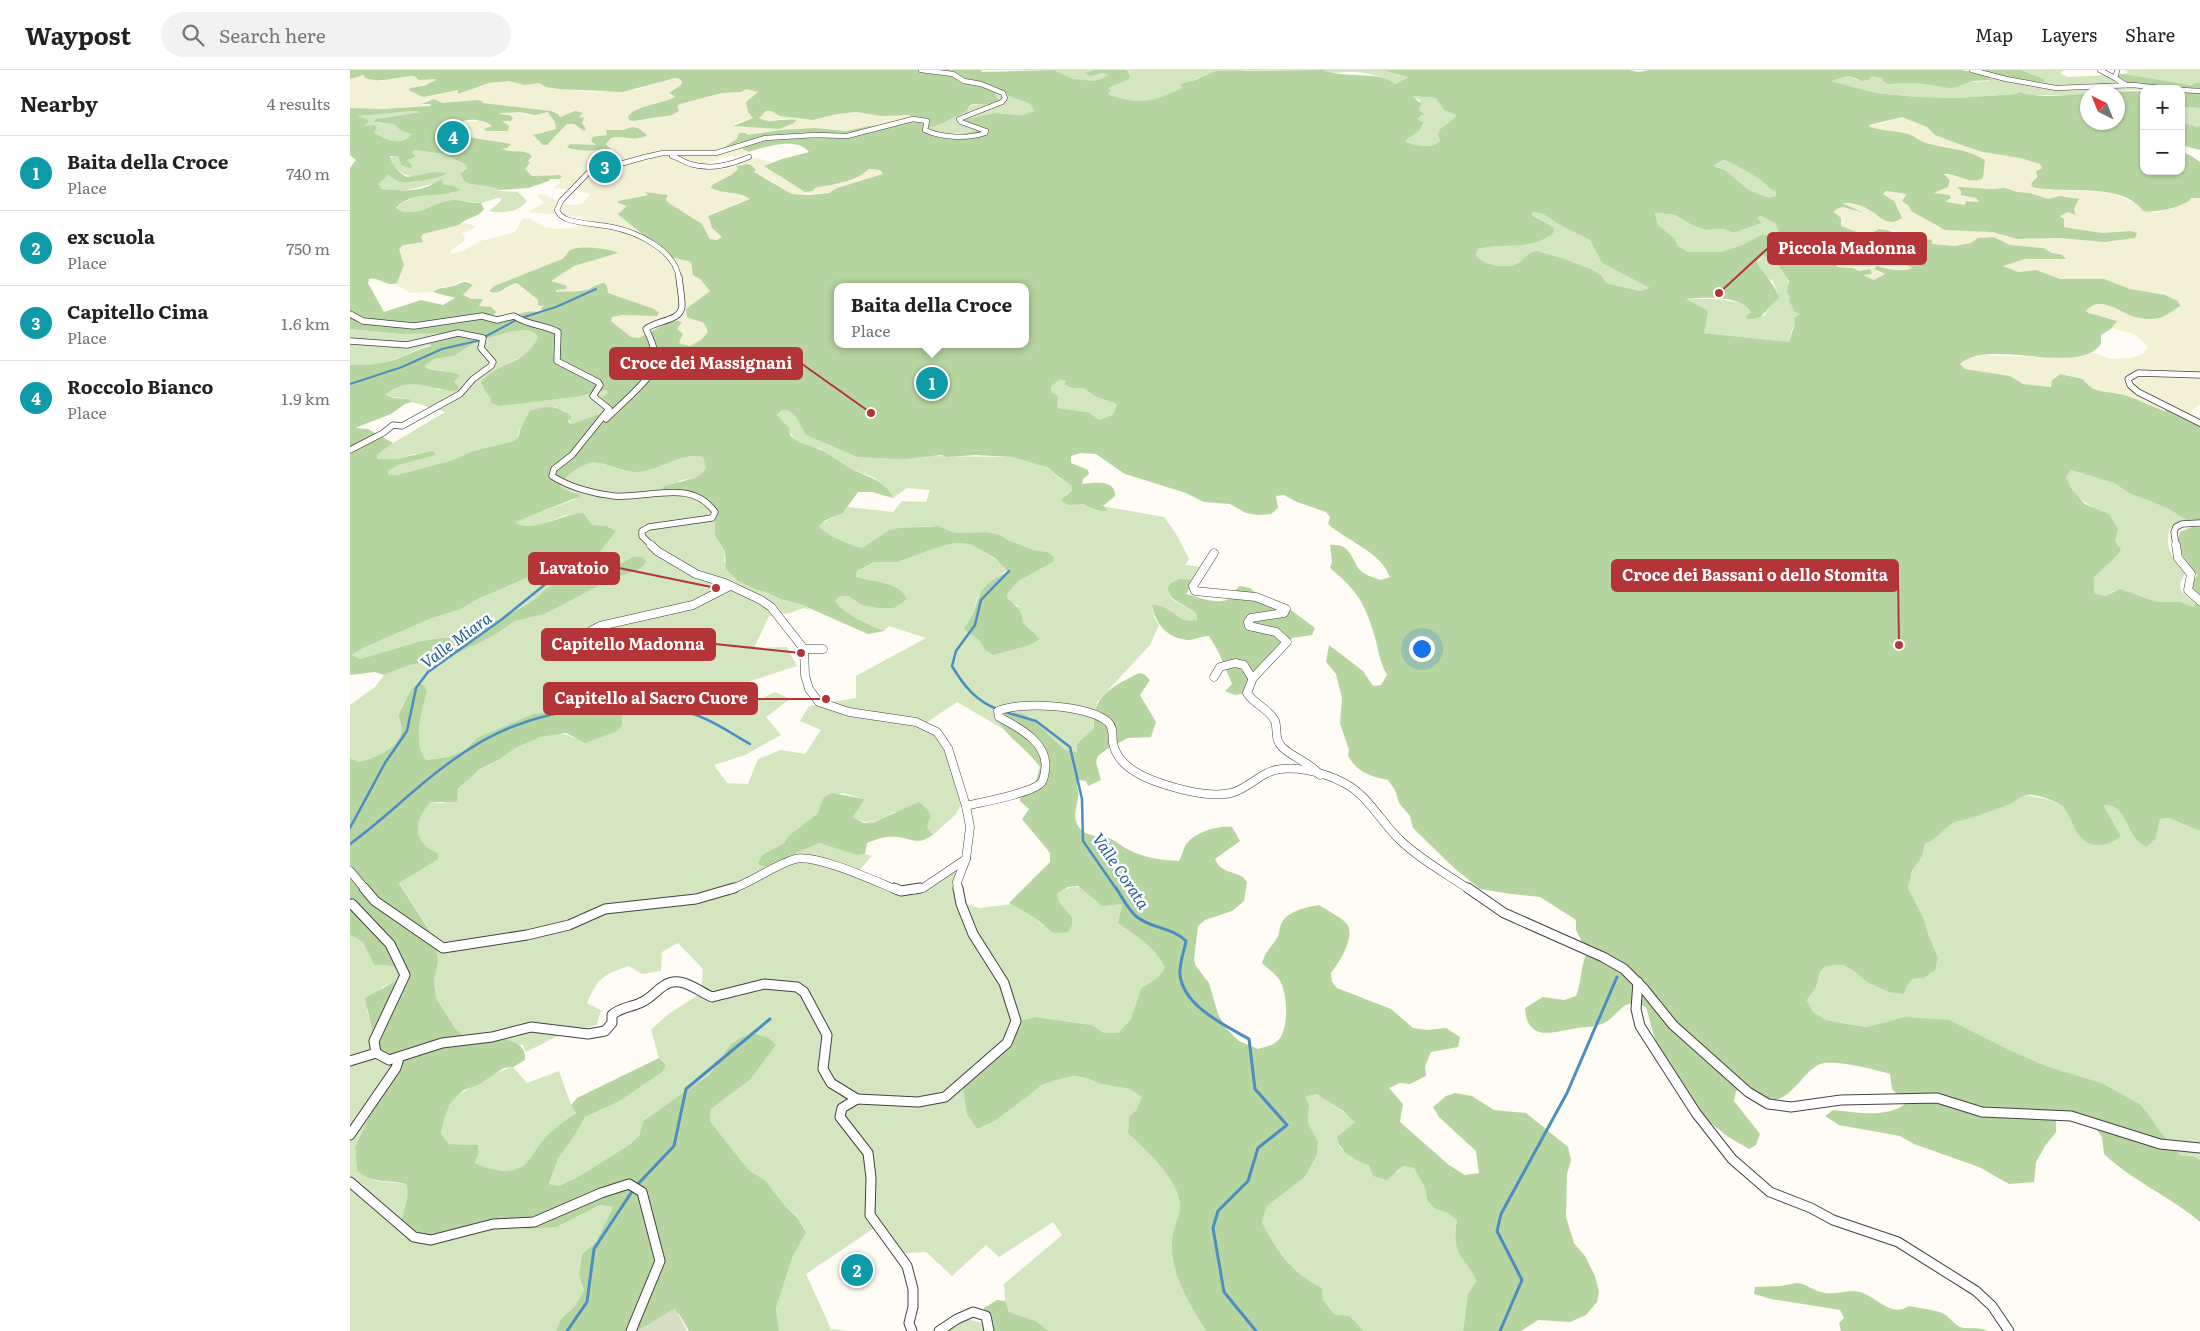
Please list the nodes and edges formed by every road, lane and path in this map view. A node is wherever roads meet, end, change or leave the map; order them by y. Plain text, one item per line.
1 (921, 70) edge
2 (1972, 70) edge
3 (2100, 70) edge
4 (2117, 71) edge
5 (2115, 78) junction
6 (2126, 85) junction
7 (2140, 86) edge
8 (2185, 90) edge
9 (2200, 91) edge
10 (658, 154) junction
11 (749, 157) dead end
12 (552, 214) dead end
13 (560, 216) junction
14 (350, 314) edge
15 (350, 342) edge
16 (2200, 374) edge
17 (2200, 423) edge
18 (598, 424) junction
19 (351, 450) edge
20 (2200, 523) edge
21 (1214, 553) dead end
22 (730, 586) junction
23 (2200, 601) edge
24 (591, 630) dead end
25 (804, 649) junction
26 (823, 649) dead end
27 (1214, 677) dead end
28 (1252, 678) junction
29 (1320, 775) junction
30 (966, 806) junction
31 (966, 859) junction
32 (350, 871) edge
33 (351, 902) edge
34 (1638, 982) junction
35 (376, 1053) junction
36 (399, 1058) junction
37 (350, 1061) edge
38 (857, 1099) junction
39 (350, 1135) edge
40 (2200, 1148) edge
41 (350, 1182) edge
42 (631, 1331) edge
43 (912, 1331) edge
44 (939, 1331) edge
45 (988, 1331) edge
46 (2009, 1331) edge

1 - 10 street
2 - 6 street
3 - 5 street
4 - 5 street
5 - 6 street
6 - 7 street
8 - 9 street
10 - 11 street
10 - 13 street
12 - 13 street
13 - 18 street
14 - 18 street
15 - 19 street
16 - 17 street
18 - 22 street
20 - 23 street
21 - 28 street
22 - 24 street
22 - 25 street
25 - 26 street
25 - 30 street
27 - 28 street
28 - 29 street
29 - 30 street
29 - 34 street
30 - 31 street
31 - 32 street
31 - 38 street
33 - 35 street
34 - 40 street
34 - 46 street
35 - 36 street
35 - 37 street
36 - 38 street
36 - 39 street
38 - 43 street
41 - 42 street
44 - 45 street

